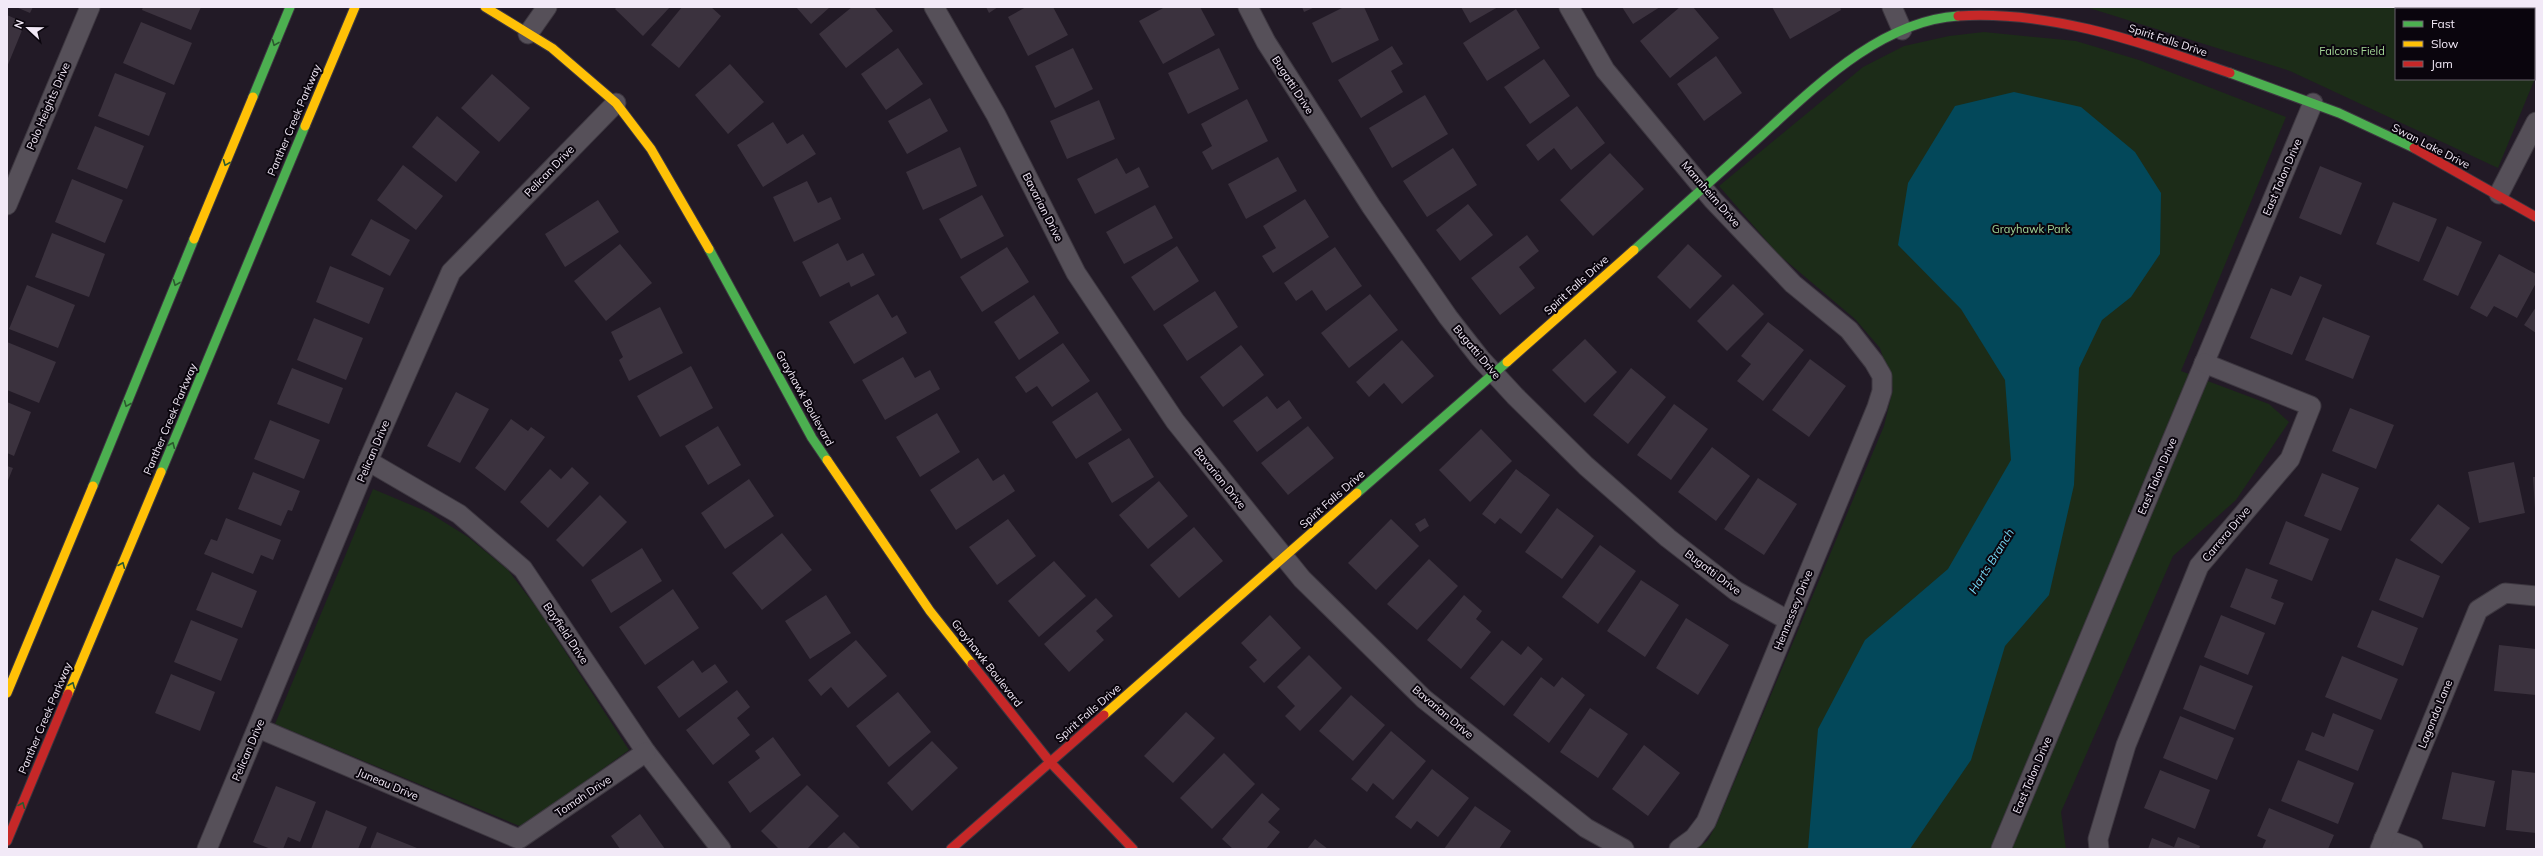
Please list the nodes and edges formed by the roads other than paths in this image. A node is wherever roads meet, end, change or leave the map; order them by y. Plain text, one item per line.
1 (90, 7) edge
2 (290, 7) edge
3 (355, 7) edge
4 (485, 7) edge
5 (547, 7) edge
6 (934, 7) edge
7 (1248, 7) edge
8 (1569, 7) edge
9 (1892, 7) edge
10 (1902, 30) junction
11 (528, 34) junction
12 (616, 103) junction
13 (2313, 103) junction
14 (2536, 122) edge
15 (1703, 187) junction
16 (2499, 194) junction
17 (7, 205) edge
18 (2536, 217) edge
19 (1874, 362) joint
20 (2204, 363) junction
21 (1494, 373) junction
22 (368, 461) junction
23 (1284, 557) junction
24 (2536, 596) edge
25 (1789, 621) junction
26 (7, 693) edge
27 (258, 728) junction
28 (646, 752) junction
29 (1050, 762) junction
30 (519, 839) joint
31 (7, 841) edge
32 (2382, 843) edge
33 (207, 849) edge
34 (721, 849) edge
35 (951, 849) edge
36 (1133, 849) edge
37 (1624, 849) edge
38 (1679, 849) edge
39 (2001, 849) edge
40 (2099, 849) edge
41 (2413, 849) edge

1 - 17 street, Polo Heights Drive
2 -> 26 street
31 -> 3 street, Panther Creek Parkway
4 - 11 street, Grayhawk Boulevard
5 - 11 street
6 - 23 street, Bavarian Drive
7 - 21 street, Bugatti Drive
8 - 15 street, Mannheim Drive
9 - 10 street
10 - 13 street, Spirit Falls Drive
10 - 15 street, Spirit Falls Drive
11 - 12 street, Grayhawk Boulevard
12 - 22 street, Pelican Drive
12 - 29 street, Grayhawk Boulevard
13 - 16 street, Swan Lake Drive
13 - 20 street, East Talon Drive
14 - 16 street
15 - 19 street, Mannheim Drive
15 - 21 street, Spirit Falls Drive
16 - 18 street, Swan Lake Drive
19 - 25 street, Hennessey Drive
20 - 39 street, East Talon Drive
20 - 40 street, Carrera Drive
21 - 23 street, Spirit Falls Drive
21 - 25 street, Bugatti Drive
22 - 27 street, Pelican Drive
22 - 28 street, Bayfield Drive
23 - 29 street, Spirit Falls Drive
23 - 37 street, Bavarian Drive
24 - 32 street, Lagonda Lane
25 - 38 street, Hennessey Drive
27 - 30 street, Juneau Drive
27 - 33 street, Pelican Drive
28 - 30 street, Tomah Drive
28 - 34 street, Bayfield Drive
29 - 35 street, Spirit Falls Drive
29 - 36 street, Grayhawk Boulevard
32 - 41 street

